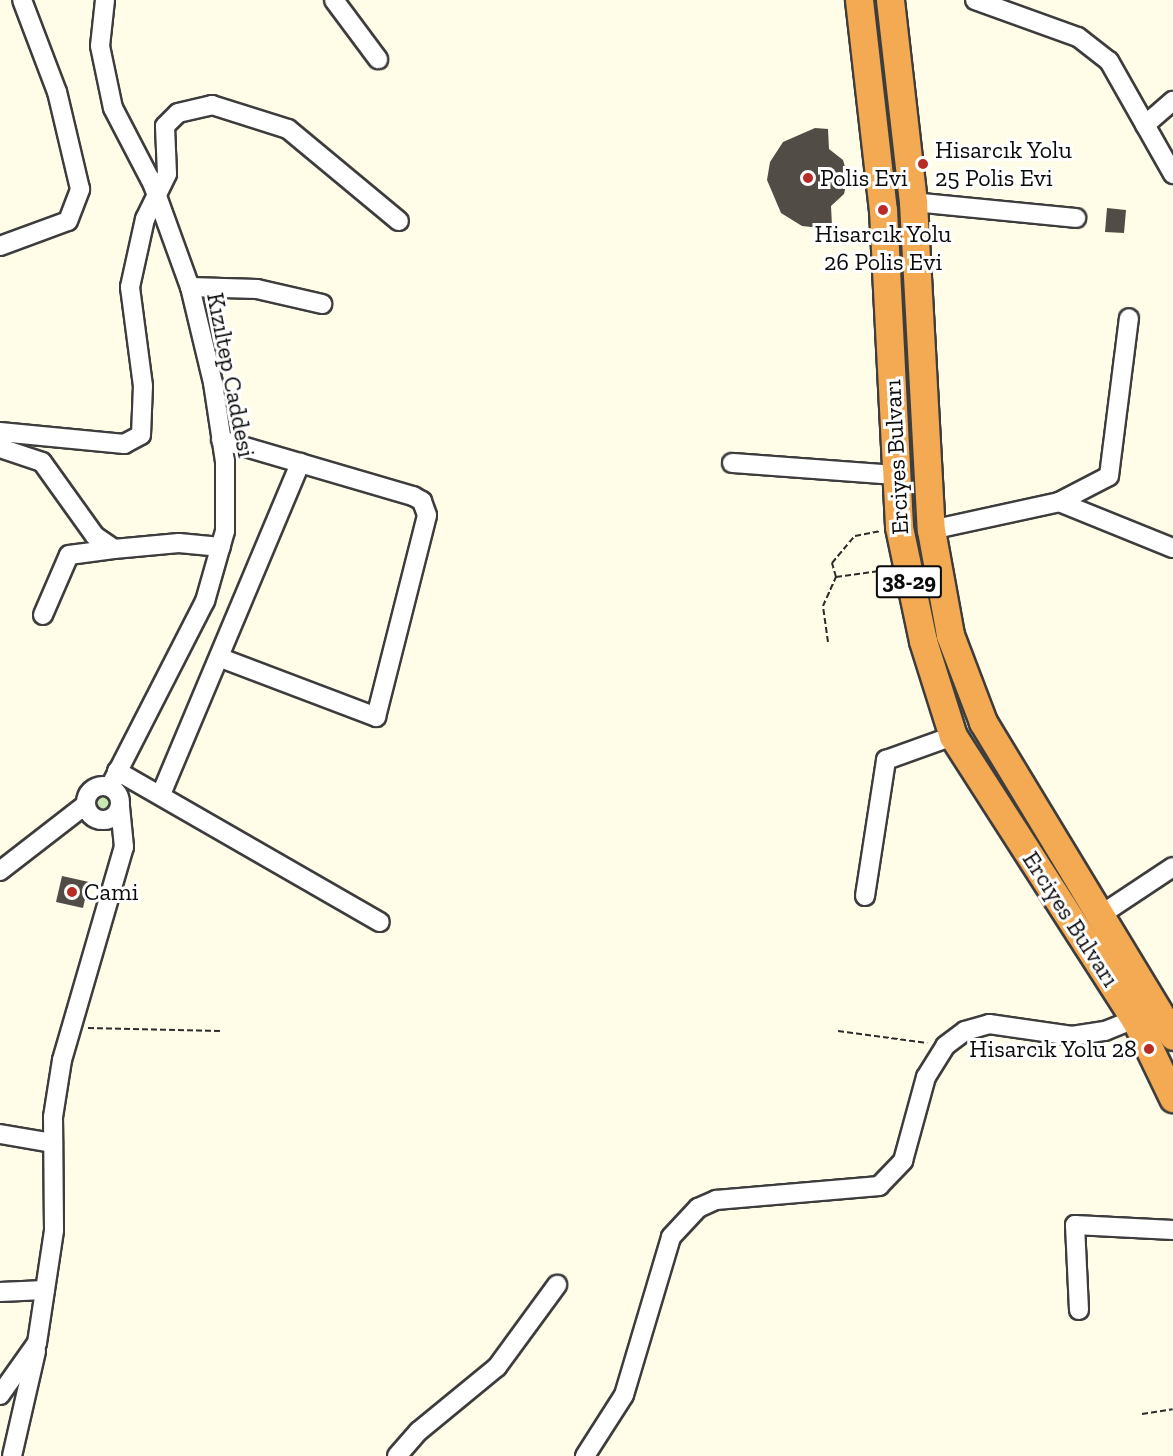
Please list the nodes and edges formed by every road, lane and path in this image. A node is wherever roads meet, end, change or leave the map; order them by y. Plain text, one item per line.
1 (22, 0) edge
2 (334, 0) edge
3 (859, 0) edge
4 (890, 0) edge
5 (975, 0) edge
6 (105, 2) edge
7 (378, 58) dead end
8 (1173, 101) edge
9 (1145, 125) junction
10 (1173, 174) edge
11 (157, 197) junction
12 (913, 202) junction
13 (1076, 218) dead end
14 (399, 221) dead end
15 (0, 246) edge
16 (190, 287) junction
17 (322, 304) dead end
18 (1130, 318) dead end
19 (0, 432) edge
20 (221, 440) junction
21 (0, 448) edge
22 (300, 463) junction
23 (732, 463) dead end
24 (897, 475) junction
25 (1059, 502) junction
26 (899, 528) junction
27 (931, 530) junction
28 (221, 547) junction
29 (1173, 548) edge
30 (114, 549) junction
31 (906, 567) junction
32 (836, 577) junction
33 (43, 615) dead end
34 (828, 642) dead end
35 (221, 658) junction
36 (953, 736) junction
37 (113, 779) junction
38 (162, 792) junction
39 (85, 805) junction
40 (120, 807) junction
41 (1173, 867) edge
42 (0, 871) edge
43 (865, 896) dead end
44 (1102, 914) junction
45 (380, 922) dead end
46 (1135, 1019) junction
47 (73, 1028) junction
48 (220, 1031) dead end
49 (838, 1031) dead end
50 (1173, 1036) edge
51 (945, 1046) junction
52 (1173, 1098) edge
53 (0, 1134) edge
54 (53, 1143) junction
55 (1173, 1230) edge
56 (557, 1285) dead end
57 (45, 1290) junction
58 (0, 1292) edge
59 (1079, 1310) dead end
60 (37, 1343) junction
61 (0, 1395) edge
62 (1173, 1410) edge
63 (1142, 1414) dead end
64 (12, 1456) edge
65 (397, 1456) edge
66 (585, 1456) edge

1 - 15 street
2 - 7 street
3 - 24 highway, Erciyes Bulvarı / 38-29
4 - 12 highway, Erciyes Bulvarı / 38-29
5 - 9 street
6 - 11 street, Kızıltep Caddesi
8 - 9 street
9 - 10 street
11 - 14 street
11 - 16 street, Kızıltep Caddesi
11 - 19 street
12 - 13 street
12 - 27 highway, Erciyes Bulvarı / 38-29
16 - 17 street
16 - 20 street, Kızıltep Caddesi
18 - 25 street
20 - 22 street
20 - 28 street, Kızıltep Caddesi
21 - 30 street
22 - 35 street
22 - 35 street
23 - 24 street
24 - 26 highway, Erciyes Bulvarı / 38-29
25 - 27 street
25 - 29 street
26 - 31 highway, Erciyes Bulvarı / 38-29
26 - 32 path
27 - 44 highway, Erciyes Bulvarı / 38-29
28 - 30 street
28 - 37 street, Kızıltep Caddesi
30 - 33 street
31 - 32 path
31 - 36 highway, Erciyes Bulvarı / 38-29
32 - 34 path
35 - 38 street
36 - 43 street
36 - 46 highway, Erciyes Bulvarı / 38-29
37 - 38 street
37 - 39 street
37 - 40 street
38 - 45 street
39 - 40 street
39 - 42 street
40 - 47 street
41 - 44 street
44 - 50 highway, Erciyes Bulvarı / 38-29
46 - 51 street
46 - 52 highway, Erciyes Bulvarı / 38-29
47 - 48 path
47 - 54 street
49 - 51 path
51 - 66 street
53 - 54 street
54 - 57 street
55 - 59 street
56 - 65 street
57 - 58 street
57 - 60 street
60 - 61 street
60 - 64 street
62 - 63 path

